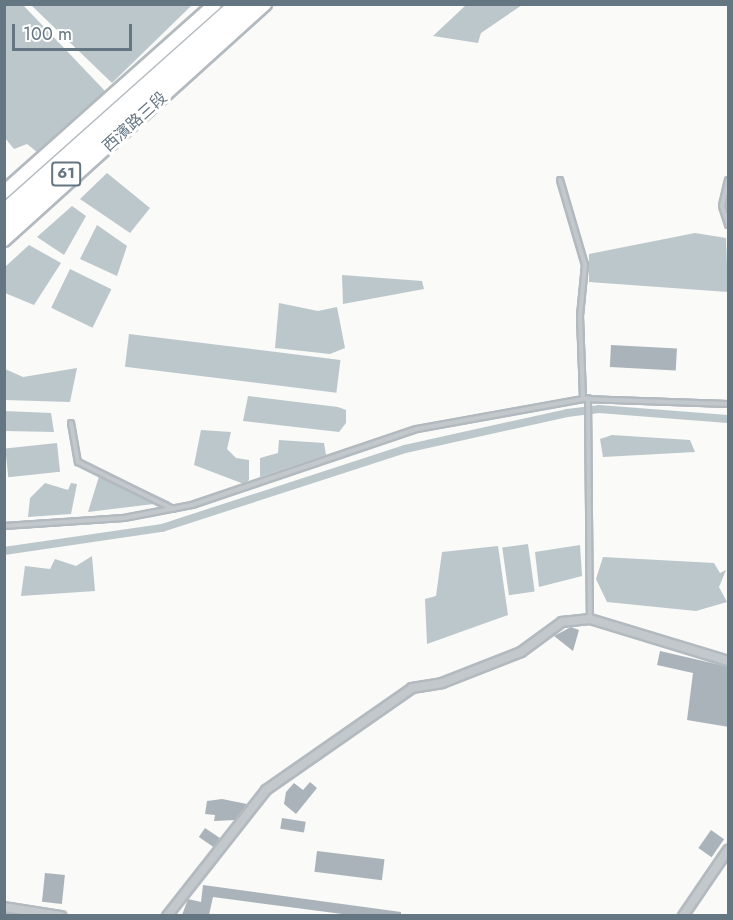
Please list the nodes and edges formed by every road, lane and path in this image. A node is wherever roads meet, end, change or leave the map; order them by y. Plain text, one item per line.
1 (215, 4) edge
2 (236, 4) edge
3 (254, 4) edge
4 (265, 4) edge
5 (560, 180) dead end
6 (729, 180) edge
7 (4, 192) edge
8 (4, 211) edge
9 (729, 225) edge
10 (4, 228) edge
11 (4, 240) edge
12 (586, 399) junction
13 (729, 404) edge
14 (71, 423) dead end
15 (174, 509) junction
16 (4, 526) edge
17 (590, 619) junction
18 (729, 660) edge
19 (729, 850) edge
20 (4, 907) edge
21 (61, 915) edge
22 (167, 915) edge
23 (683, 915) edge

1 - 7 street
2 - 8 highway, 61
3 - 10 highway, 61
4 - 11 street, 西濱路三段
5 - 12 lane
6 - 9 lane
12 - 13 lane
12 - 15 lane
12 - 17 lane
14 - 15 lane
15 - 16 lane
17 - 18 street
17 - 22 street
19 - 23 street
20 - 21 street

